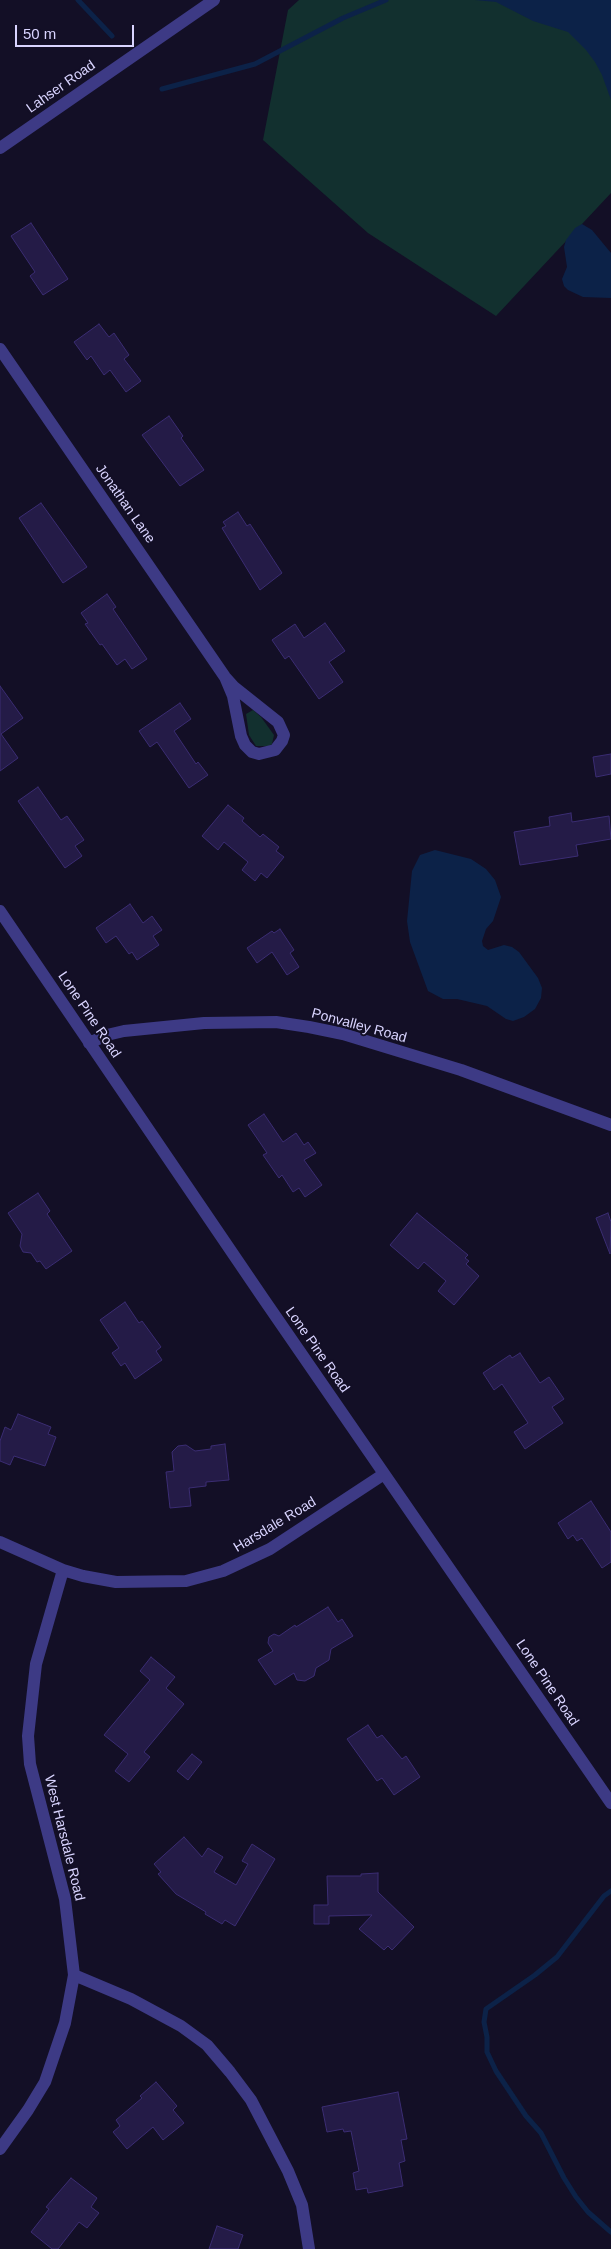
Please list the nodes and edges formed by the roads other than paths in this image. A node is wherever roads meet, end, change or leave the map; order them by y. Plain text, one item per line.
1 (214, 0) edge
2 (0, 148) edge
3 (0, 349) edge
4 (225, 676) junction
5 (0, 911) edge
6 (89, 1043) junction
7 (611, 1125) edge
8 (384, 1474) junction
9 (0, 1542) edge
10 (64, 1570) junction
11 (611, 1803) edge
12 (74, 1975) junction
13 (0, 2149) edge
14 (309, 2249) edge

1 - 2 street, Lahser Road
3 - 4 street, Jonathan Lane
4 - 4 street, Jonathan Lane
5 - 6 street, Lone Pine Road
6 - 7 street, Ponvalley Road
6 - 8 street, Lone Pine Road
8 - 10 street, Harsdale Road
8 - 11 street, Lone Pine Road
9 - 10 street, Harsdale Road
10 - 12 street, West Harsdale Road
12 - 13 street, West Harsdale Road
12 - 14 street

